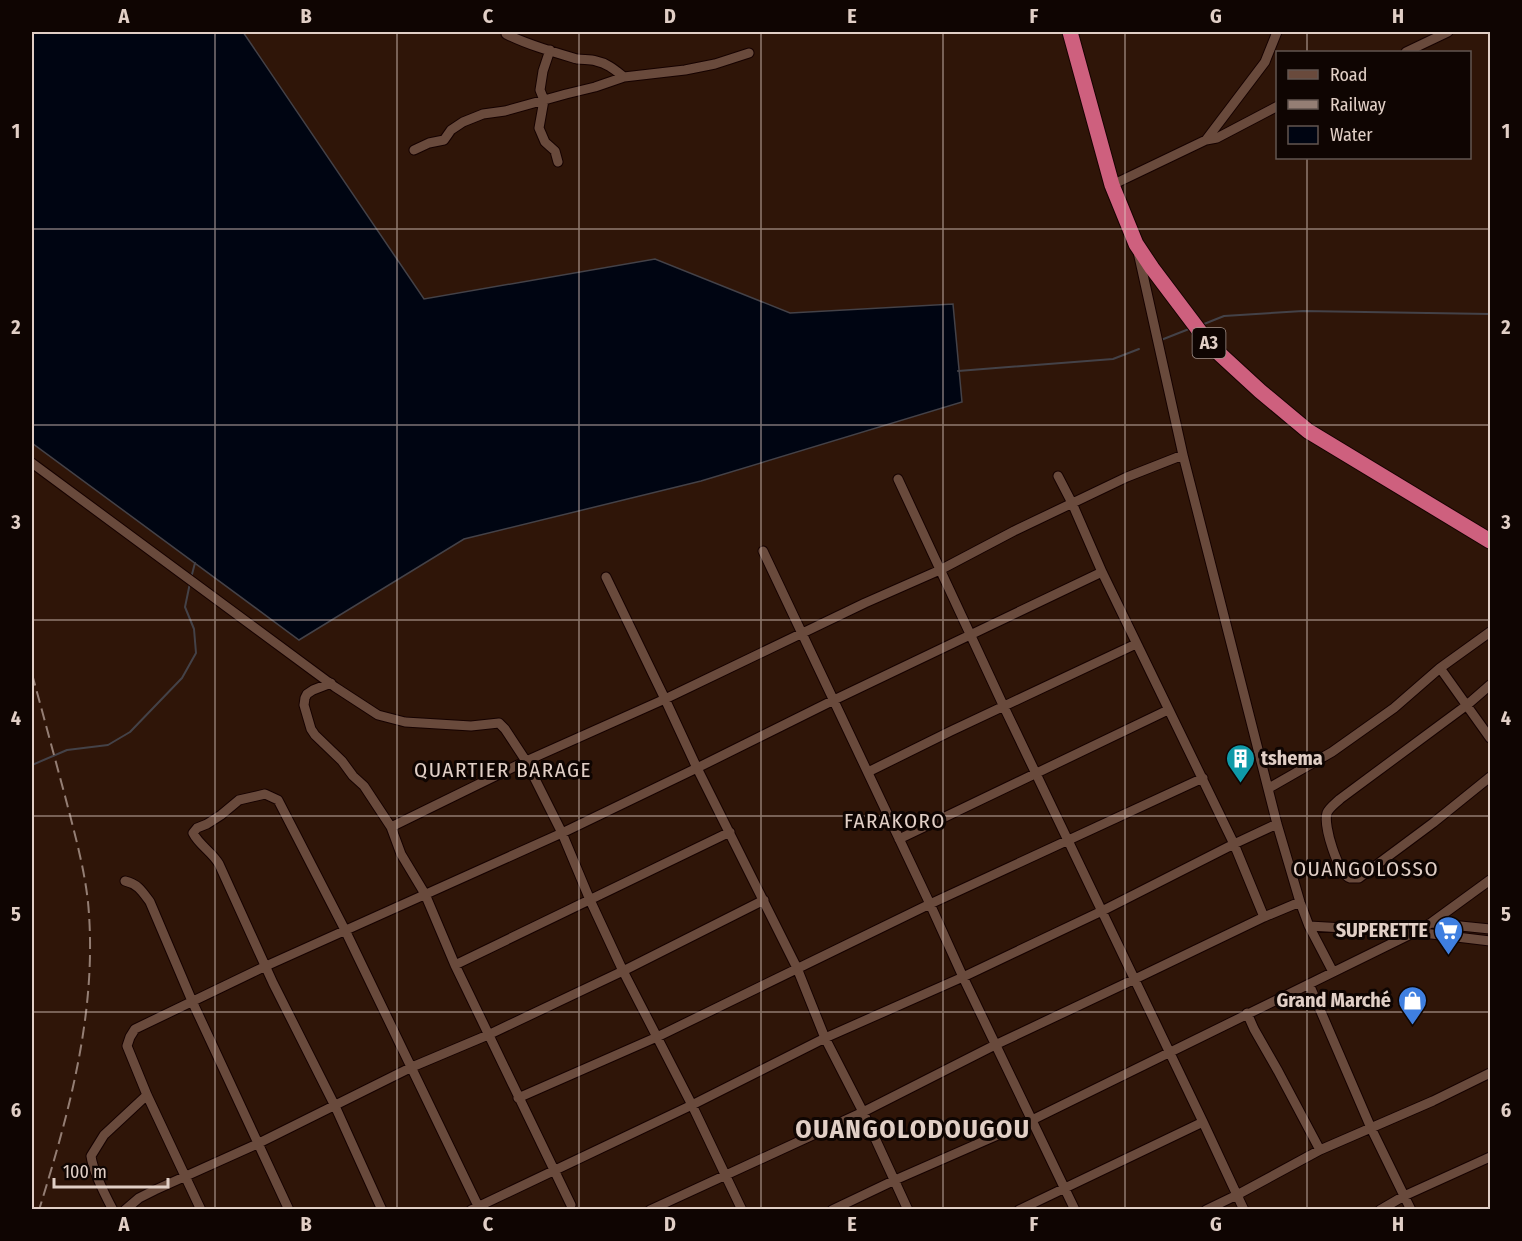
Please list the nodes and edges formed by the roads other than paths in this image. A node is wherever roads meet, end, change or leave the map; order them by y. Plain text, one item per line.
1 (506, 32) edge
2 (1071, 32) edge
3 (1277, 32) edge
4 (1448, 32) edge
5 (550, 50) junction
6 (1408, 51) edge
7 (749, 53) dead end
8 (624, 77) junction
9 (544, 100) junction
10 (1276, 107) edge
11 (1206, 140) junction
12 (414, 150) dead end
13 (558, 162) dead end
14 (1112, 185) junction
15 (1136, 244) junction
16 (1183, 455) junction
17 (32, 463) edge
18 (1058, 476) dead end
19 (898, 479) dead end
20 (1072, 503) junction
21 (1491, 541) edge
22 (763, 551) dead end
23 (940, 570) junction
24 (1102, 572) junction
25 (606, 577) dead end
26 (1491, 632) edge
27 (802, 633) junction
28 (971, 634) junction
29 (1136, 644) junction
30 (1440, 668) junction
31 (331, 683) junction
32 (1491, 685) edge
33 (665, 699) junction
34 (834, 700) junction
35 (1467, 705) junction
36 (1004, 707) junction
37 (1168, 710) junction
38 (1491, 738) edge
39 (526, 761) junction
40 (697, 768) junction
41 (867, 772) junction
42 (1036, 774) junction
43 (1491, 777) edge
44 (1203, 778) junction
45 (1269, 788) junction
46 (1277, 824) junction
47 (391, 827) junction
48 (730, 832) junction
49 (562, 833) junction
50 (899, 839) junction
51 (1068, 841) junction
52 (1234, 844) junction
53 (1491, 880) edge
54 (125, 881) dead end
55 (425, 894) junction
56 (590, 900) junction
57 (764, 900) junction
58 (1299, 902) junction
59 (930, 904) junction
60 (1102, 911) junction
61 (1264, 917) junction
62 (1431, 923) junction
63 (1309, 926) junction
64 (1491, 929) edge
65 (345, 930) junction
66 (1415, 932) junction
67 (1491, 941) edge
68 (455, 965) junction
69 (266, 966) junction
70 (797, 968) junction
71 (623, 971) junction
72 (1333, 972) junction
73 (963, 978) junction
74 (1135, 980) junction
75 (1309, 984) junction
76 (192, 1001) junction
77 (1247, 1013) junction
78 (488, 1035) junction
79 (657, 1036) junction
80 (825, 1038) junction
81 (995, 1045) junction
82 (1170, 1052) junction
83 (412, 1067) junction
84 (1491, 1073) edge
85 (147, 1095) junction
86 (518, 1098) junction
87 (692, 1105) junction
88 (335, 1106) junction
89 (863, 1112) junction
90 (1032, 1120) junction
91 (1203, 1122) junction
92 (1371, 1128) junction
93 (257, 1144) junction
94 (1320, 1150) junction
95 (1491, 1157) edge
96 (553, 1170) junction
97 (725, 1174) junction
98 (186, 1177) junction
99 (895, 1180) junction
100 (1065, 1187) junction
101 (1237, 1195) junction
102 (1404, 1196) junction
103 (571, 1205) dead end
104 (476, 1208) edge
105 (113, 1209) edge
106 (125, 1209) edge
107 (201, 1209) edge
108 (289, 1209) edge
109 (382, 1209) edge
110 (650, 1209) edge
111 (742, 1209) edge
112 (832, 1209) edge
113 (908, 1209) edge
114 (1019, 1209) edge
115 (1076, 1209) edge
116 (1206, 1209) edge
117 (1244, 1209) edge
118 (1380, 1209) edge
119 (1411, 1209) edge

1 - 5 street
2 - 14 highway, A3
3 - 11 street
4 - 6 street
5 - 8 street
5 - 9 street
7 - 8 street
8 - 9 street
9 - 12 street
9 - 13 street
10 - 11 street
11 - 14 street
14 - 15 highway, A3
15 - 16 street
15 - 21 highway, A3
16 - 20 street
16 - 45 street
17 - 31 street
18 - 20 street
19 - 23 street
20 - 23 street
20 - 24 street
22 - 27 street
23 - 27 street
23 - 28 street
24 - 28 street
24 - 29 street
25 - 33 street
26 - 30 street
27 - 33 street
27 - 34 street
28 - 34 street
28 - 36 street
29 - 36 street
29 - 37 street
30 - 35 street
30 - 45 street
31 - 39 street
31 - 47 street
32 - 35 street
33 - 39 street
33 - 40 street
34 - 40 street
34 - 41 street
35 - 38 street
35 - 43 street
36 - 41 street
36 - 42 street
37 - 42 street
37 - 44 street
39 - 47 street
39 - 49 street
40 - 48 street
40 - 49 street
41 - 50 street
42 - 50 street
42 - 51 street
44 - 51 street
44 - 52 street
45 - 46 street
46 - 52 street
46 - 58 street
47 - 55 street
48 - 56 street
48 - 57 street
49 - 55 street
49 - 56 street
50 - 59 street
51 - 59 street
51 - 60 street
52 - 60 street
52 - 61 street
53 - 62 street
54 - 76 street
55 - 65 street
55 - 68 street
56 - 68 street
56 - 71 street
57 - 70 street
57 - 71 street
58 - 61 street
58 - 63 street
59 - 70 street
59 - 73 street
60 - 73 street
60 - 74 street
61 - 74 street
62 - 64 street
62 - 66 street
63 - 66 street
63 - 72 street
65 - 69 street
65 - 69 street
65 - 83 street
66 - 67 street
66 - 72 street
68 - 78 street
69 - 76 street
69 - 88 street
70 - 79 street
70 - 80 street
71 - 78 street
71 - 79 street
72 - 75 street
73 - 80 street
73 - 81 street
74 - 81 street
74 - 82 street
75 - 77 street
75 - 92 street
76 - 85 street
76 - 93 street
77 - 82 street
77 - 94 street
78 - 83 street
78 - 86 street
79 - 86 street
79 - 87 street
80 - 87 street
80 - 89 street
81 - 89 street
81 - 90 street
82 - 90 street
82 - 91 street
83 - 88 street
83 - 104 street
84 - 92 street
85 - 98 street
85 - 105 street
86 - 96 street
87 - 96 street
87 - 97 street
88 - 93 street
88 - 109 street
89 - 97 street
89 - 99 street
90 - 99 street
90 - 100 street
91 - 100 street
91 - 101 street
92 - 94 street
92 - 102 street
93 - 98 street
93 - 108 street
94 - 101 street
95 - 102 street
96 - 103 street
96 - 104 street
97 - 110 street
97 - 111 street
98 - 106 street
98 - 107 street
99 - 112 street
99 - 113 street
100 - 114 street
100 - 115 street
101 - 116 street
101 - 117 street
102 - 118 street
102 - 119 street

